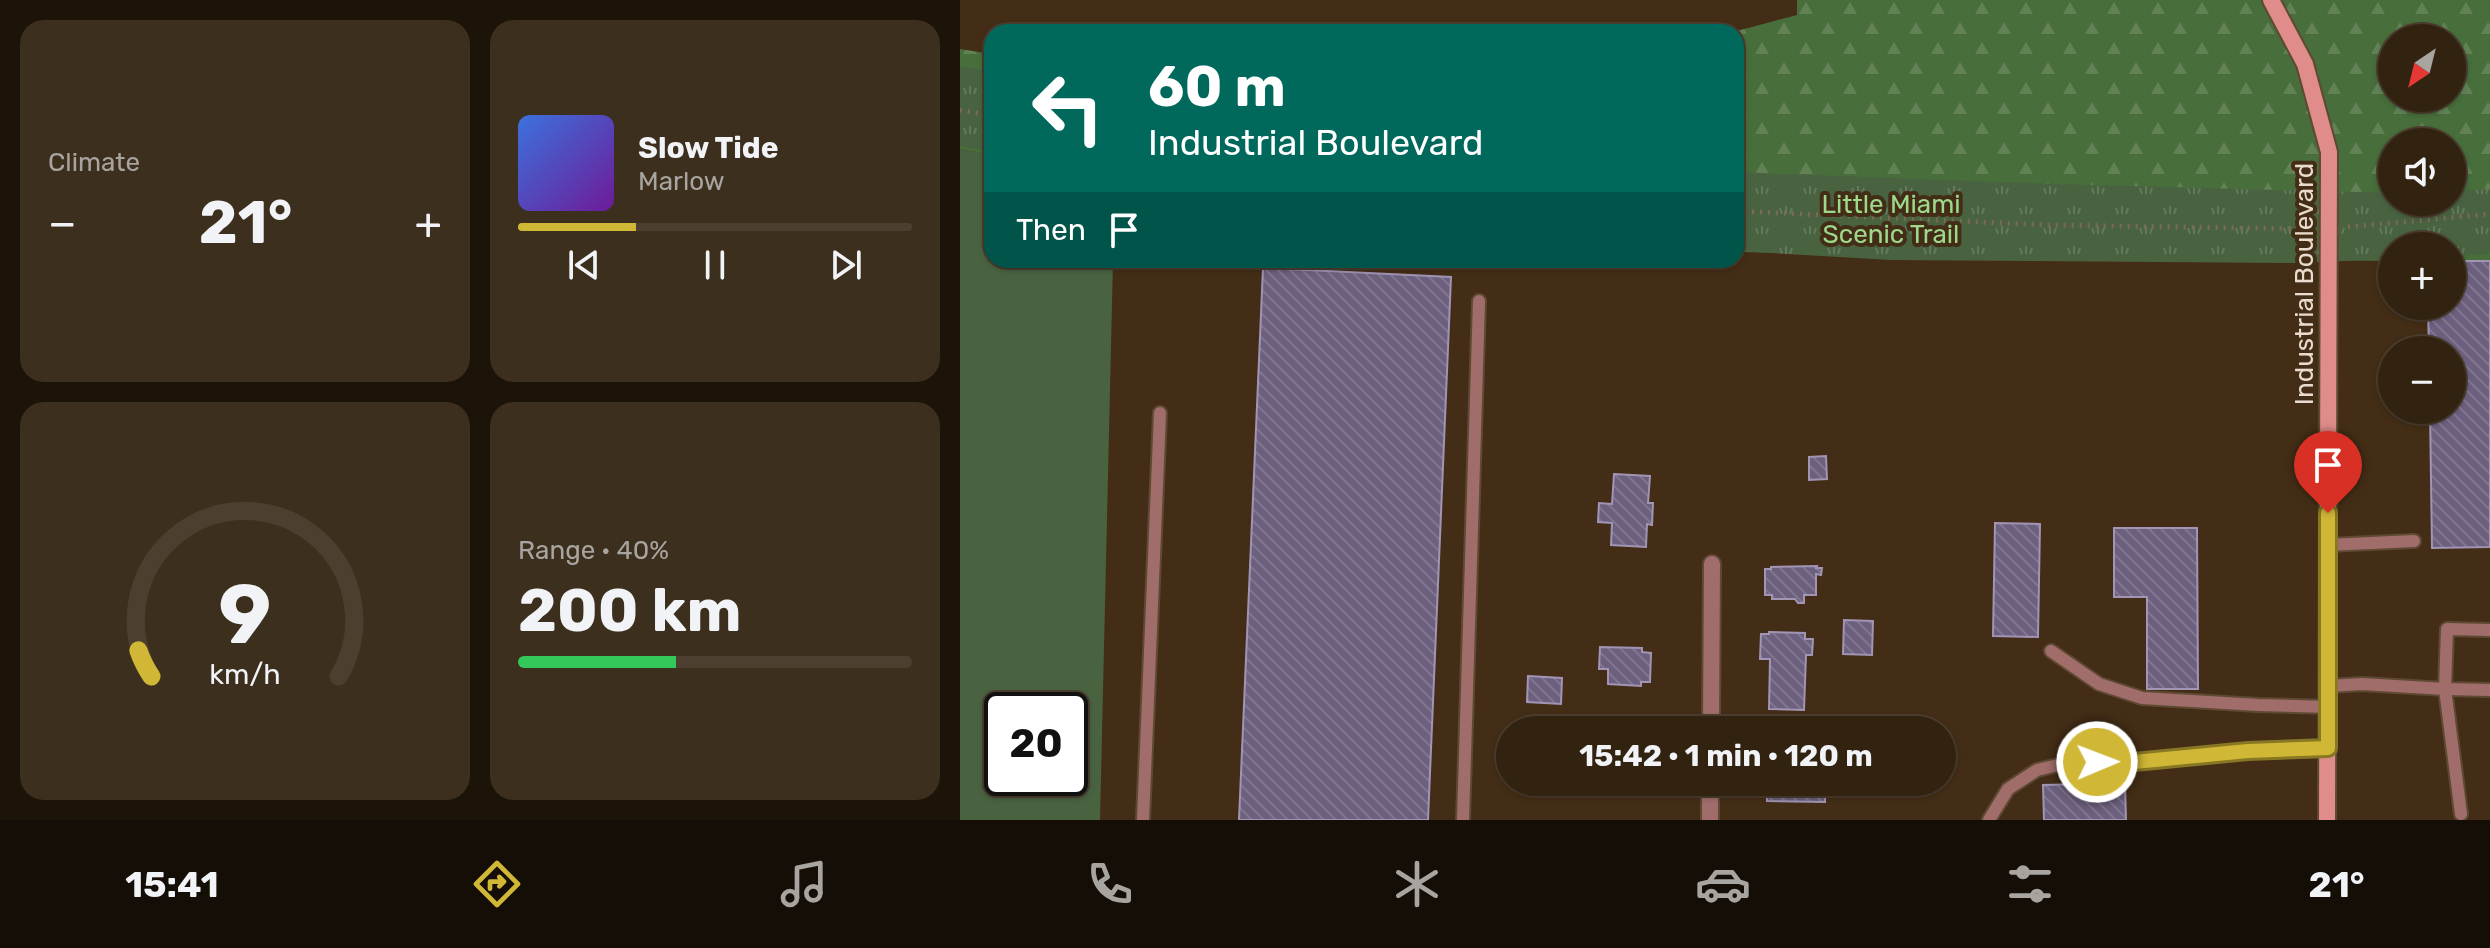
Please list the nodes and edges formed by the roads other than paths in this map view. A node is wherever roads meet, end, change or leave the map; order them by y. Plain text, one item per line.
1 (2271, 0) edge
2 (1479, 301) dead end
3 (1160, 413) dead end
4 (2414, 541) dead end
5 (2328, 545) junction
6 (1712, 564) dead end
7 (2490, 630) edge
8 (2051, 651) dead end
9 (2329, 686) junction
10 (2445, 689) junction
11 (2490, 690) edge
12 (2327, 707) junction
13 (1711, 716) edge
14 (2328, 748) junction
15 (1710, 796) edge
16 (2461, 814) dead end
17 (1143, 820) edge
18 (1463, 820) edge
19 (1710, 820) edge
20 (1989, 820) edge
21 (2327, 820) edge

1 - 5 street, Industrial Boulevard
2 - 18 lane
3 - 17 lane
4 - 5 lane
5 - 9 street, Industrial Boulevard
6 - 13 street
7 - 10 lane
8 - 12 lane
9 - 10 lane
9 - 12 street, Industrial Boulevard
10 - 11 lane
10 - 16 lane
12 - 14 street, Industrial Boulevard
14 - 20 lane
14 - 21 street, Industrial Boulevard
15 - 19 street

